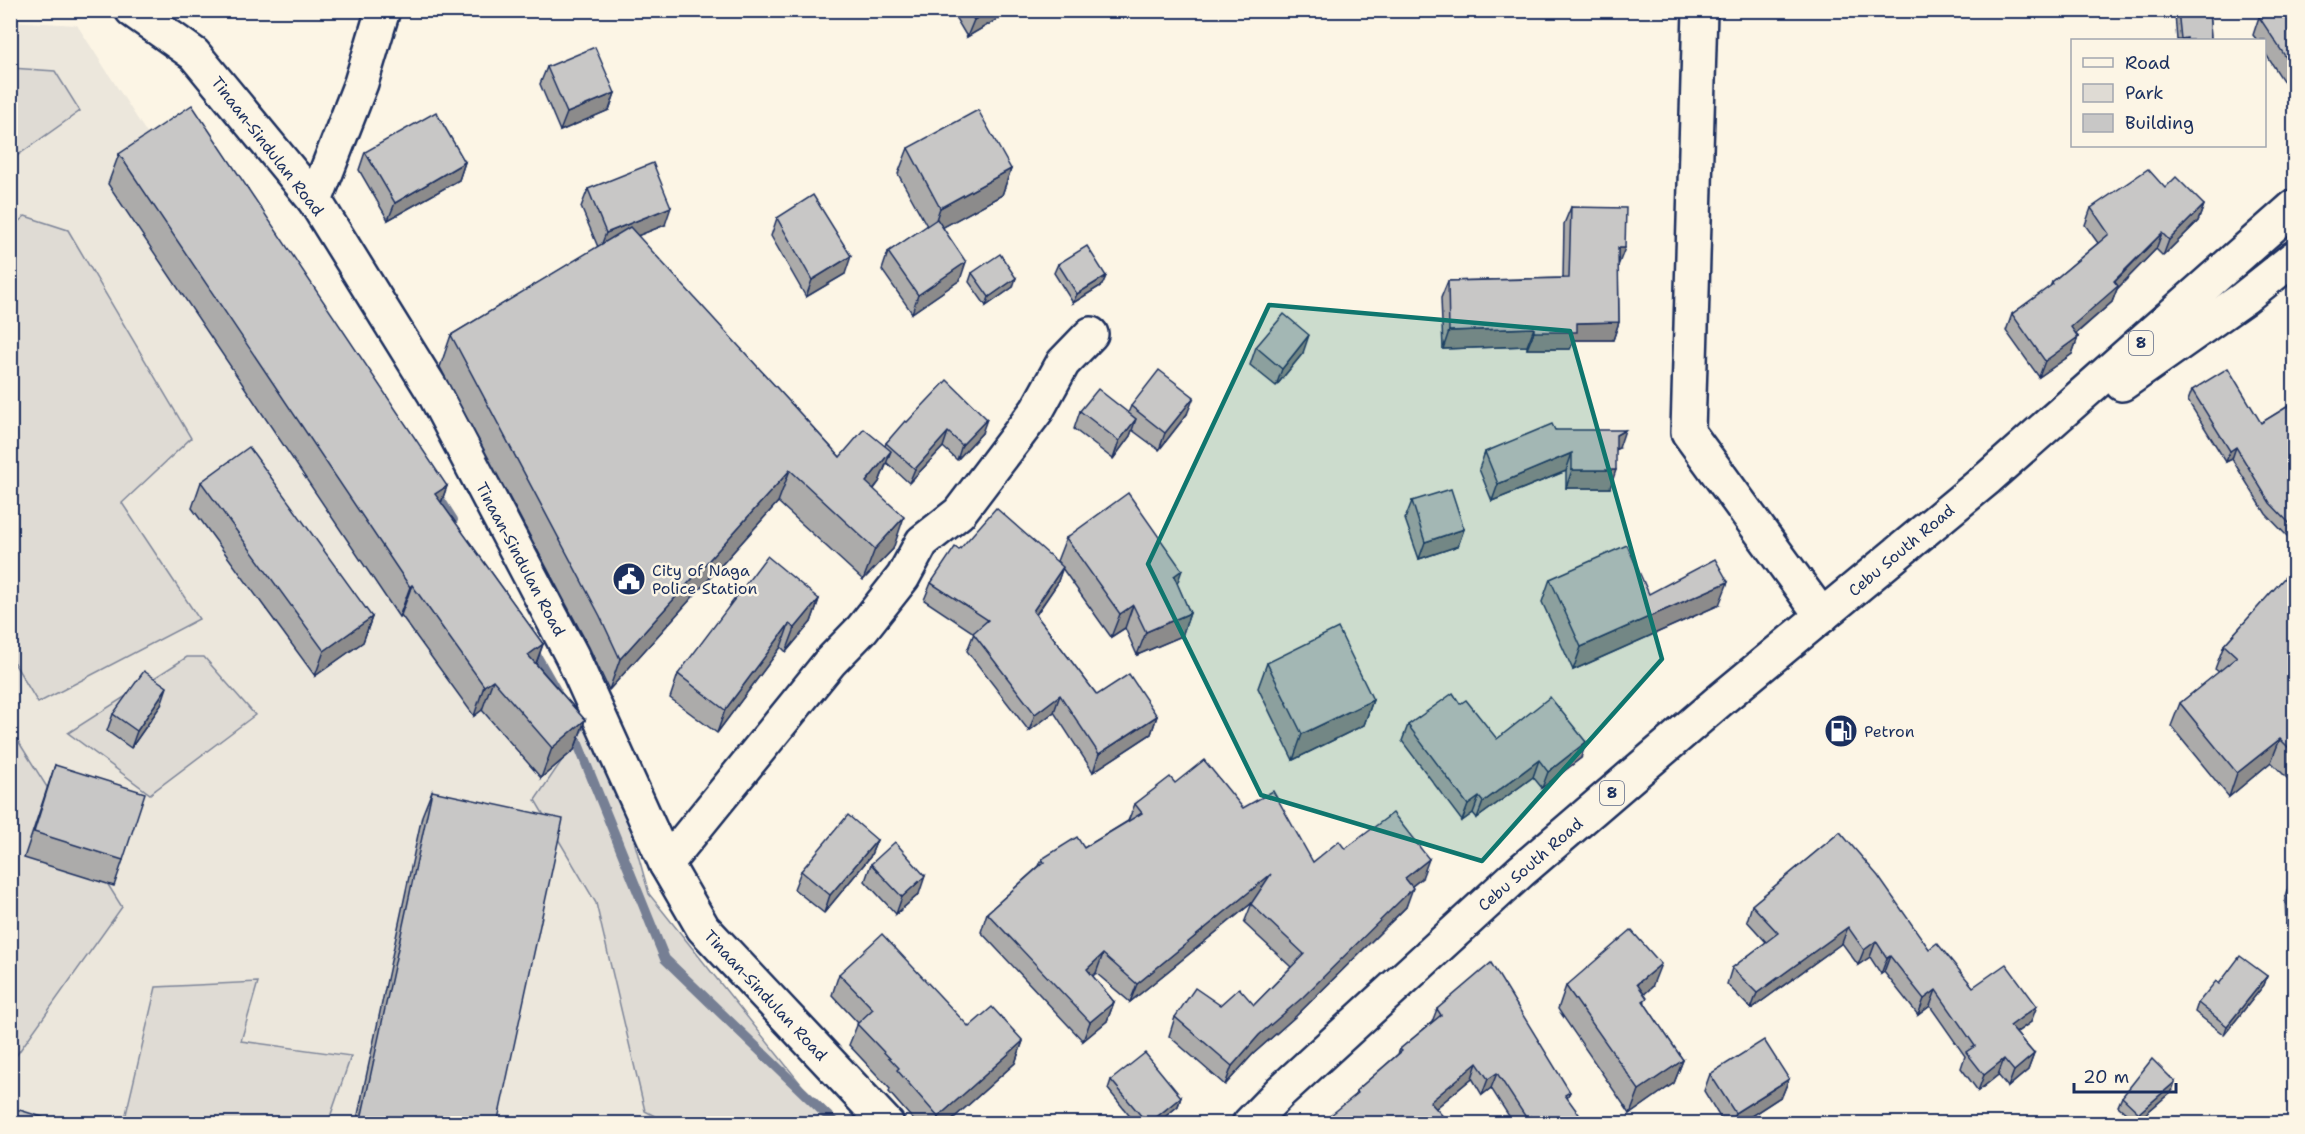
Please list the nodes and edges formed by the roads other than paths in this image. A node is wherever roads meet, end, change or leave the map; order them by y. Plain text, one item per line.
1 (132, 10) edge
2 (383, 10) edge
3 (1700, 10) edge
4 (315, 201) junction
5 (2295, 207) edge
6 (2295, 258) edge
7 (1091, 334) dead end
8 (1988, 478) junction
9 (1822, 616) junction
10 (666, 864) junction
11 (887, 1124) edge
12 (1249, 1124) edge

1 - 4 main road, Tinaan-Sindulan Road
2 - 4 main road
3 - 9 main road
4 - 10 main road, Tinaan-Sindulan Road
5 - 8 main road, Cebu South Road / 8
6 - 8 main road, Cebu South Road / 8
7 - 10 main road
8 - 9 main road, Cebu South Road / 8
9 - 12 main road, Cebu South Road / 8
10 - 11 main road, Tinaan-Sindulan Road

